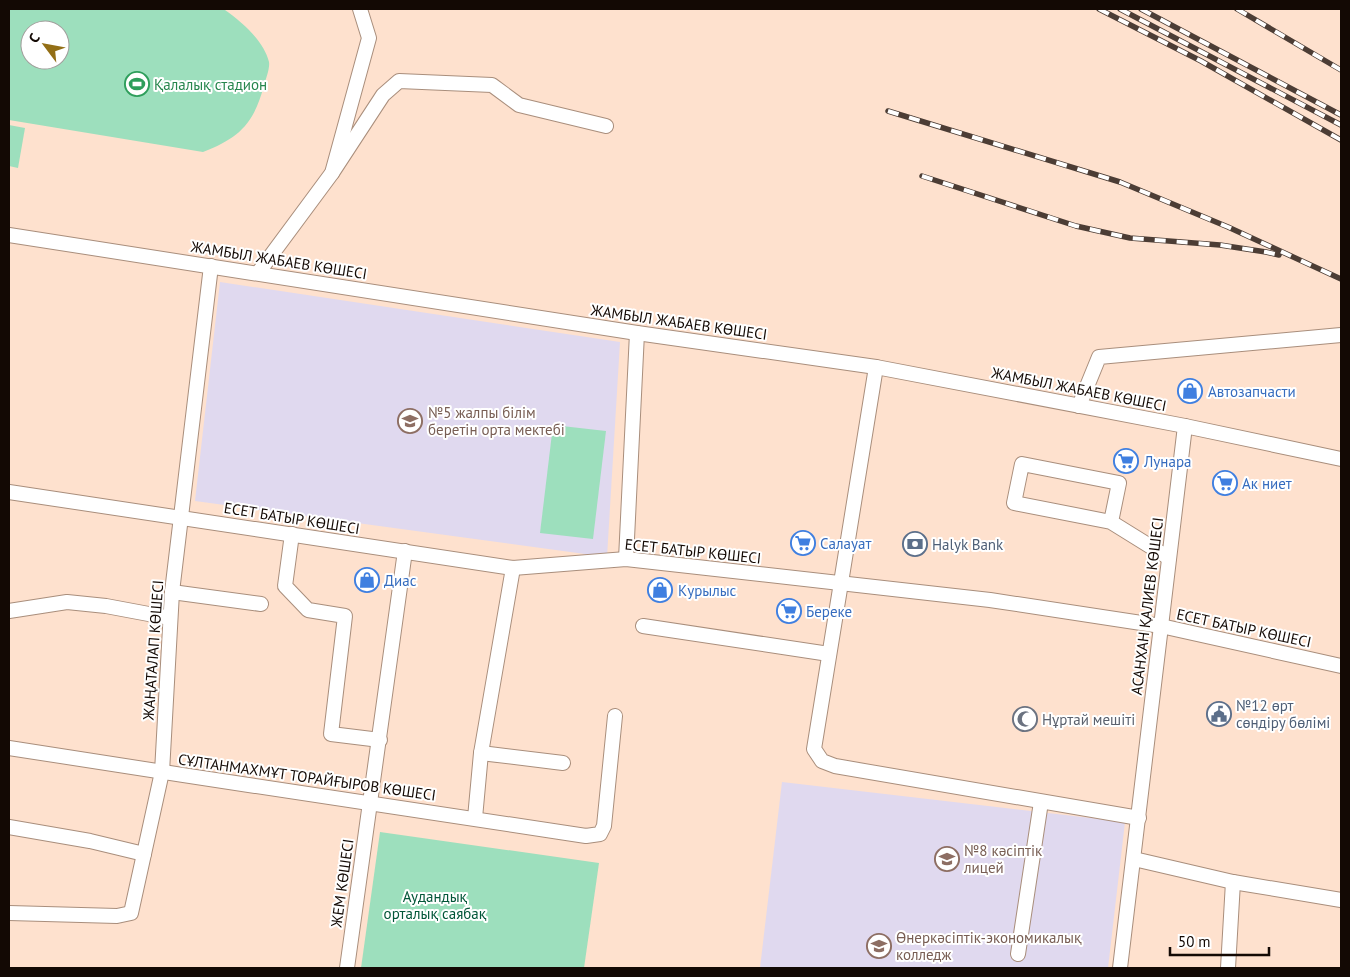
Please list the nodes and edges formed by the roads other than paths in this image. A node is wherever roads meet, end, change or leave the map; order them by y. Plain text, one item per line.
1 (360, 9) edge
2 (606, 126) dead end
3 (332, 173) junction
4 (9, 235) edge
5 (211, 266) junction
6 (258, 273) junction
7 (637, 333) junction
8 (1341, 335) edge
9 (876, 367) junction
10 (1079, 406) junction
11 (1185, 426) junction
12 (1341, 459) edge
13 (9, 492) edge
14 (182, 518) junction
15 (1111, 522) junction
16 (292, 534) junction
17 (405, 551) junction
18 (1169, 558) junction
19 (626, 559) junction
20 (513, 568) junction
21 (840, 584) junction
22 (172, 592) junction
23 (261, 604) dead end
24 (9, 611) edge
25 (170, 618) junction
26 (644, 626) dead end
27 (1161, 626) junction
28 (829, 654) junction
29 (1341, 666) edge
30 (615, 716) dead end
31 (380, 740) junction
32 (9, 748) edge
33 (481, 753) junction
34 (563, 763) dead end
35 (162, 772) junction
36 (370, 802) junction
37 (1041, 802) junction
38 (476, 818) junction
39 (1139, 818) junction
40 (9, 827) edge
41 (144, 854) junction
42 (1134, 859) junction
43 (1233, 882) junction
44 (1341, 900) edge
45 (9, 913) edge
46 (1018, 954) dead end
47 (347, 968) edge
48 (1120, 968) edge
49 (1228, 968) edge

1 - 3 street
2 - 3 street
3 - 6 street
4 - 5 street, ЖАМБЫЛ ЖАБАЕВ КӨШЕСІ
5 - 6 street, ЖАМБЫЛ ЖАБАЕВ КӨШЕСІ
5 - 14 street, ЖАҢАТАЛАП КӨШЕСІ
6 - 7 street, ЖАМБЫЛ ЖАБАЕВ КӨШЕСІ
7 - 9 street, ЖАМБЫЛ ЖАБАЕВ КӨШЕСІ
7 - 19 street
8 - 10 street
9 - 10 street, ЖАМБЫЛ ЖАБАЕВ КӨШЕСІ
9 - 21 street
10 - 11 street, ЖАМБЫЛ ЖАБАЕВ КӨШЕСІ
11 - 12 street, ЖАМБЫЛ ЖАБАЕВ КӨШЕСІ
11 - 18 street, АСАНХАН ҚАЛИЕВ КӨШЕСІ
13 - 14 street, ЕСЕТ БАТЫР КӨШЕСІ
14 - 16 street, ЕСЕТ БАТЫР КӨШЕСІ
14 - 22 street, ЖАҢАТАЛАП КӨШЕСІ
15 - 15 street
15 - 18 street
16 - 17 street, ЕСЕТ БАТЫР КӨШЕСІ
16 - 31 street
17 - 20 street, ЕСЕТ БАТЫР КӨШЕСІ
17 - 31 street, ЖЕМ КӨШЕСІ
18 - 27 street, АСАНХАН ҚАЛИЕВ КӨШЕСІ
19 - 20 street, ЕСЕТ БАТЫР КӨШЕСІ
19 - 21 street, ЕСЕТ БАТЫР КӨШЕСІ
20 - 33 street
21 - 27 street, ЕСЕТ БАТЫР КӨШЕСІ
21 - 28 street
22 - 23 street
22 - 25 street, ЖАҢАТАЛАП КӨШЕСІ
24 - 25 street
25 - 35 street, ЖАҢАТАЛАП КӨШЕСІ
26 - 28 street
27 - 29 street, ЕСЕТ БАТЫР КӨШЕСІ
27 - 39 street, АСАНХАН ҚАЛИЕВ КӨШЕСІ
28 - 37 street
30 - 38 street, СҰЛТАНМАХМҰТ ТОРАЙҒЫРОВ КӨШЕСІ
31 - 36 street, ЖЕМ КӨШЕСІ
32 - 35 street, СҰЛТАНМАХМҰТ ТОРАЙҒЫРОВ КӨШЕСІ
33 - 34 street
33 - 38 street
35 - 36 street, СҰЛТАНМАХМҰТ ТОРАЙҒЫРОВ КӨШЕСІ
35 - 41 street, ЖАҢАТАЛАП КӨШЕСІ
36 - 38 street, СҰЛТАНМАХМҰТ ТОРАЙҒЫРОВ КӨШЕСІ
36 - 47 street, ЖЕМ КӨШЕСІ
37 - 39 street
37 - 46 street
39 - 42 street, АСАНХАН ҚАЛИЕВ КӨШЕСІ
40 - 41 street
41 - 45 street, ЖАҢАТАЛАП КӨШЕСІ
42 - 43 street
42 - 48 street, АСАНХАН ҚАЛИЕВ КӨШЕСІ
43 - 44 street
43 - 49 street

